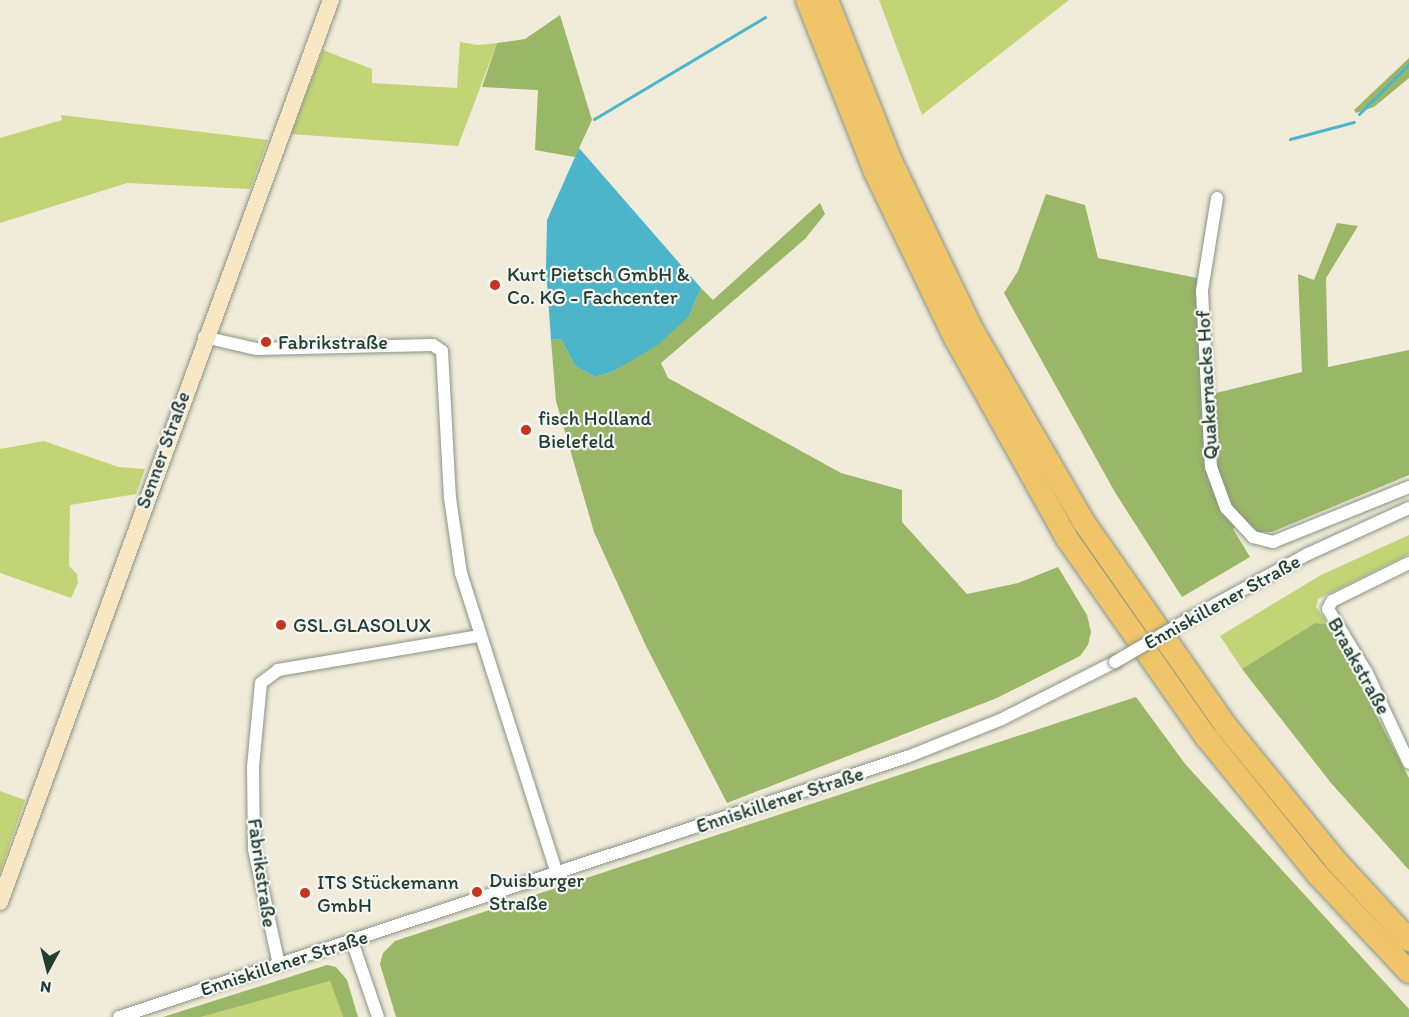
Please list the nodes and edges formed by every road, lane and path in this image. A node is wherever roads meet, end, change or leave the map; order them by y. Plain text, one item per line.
1 (331, 0) edge
2 (807, 0) edge
3 (827, 0) edge
4 (1217, 198) dead end
5 (204, 337) junction
6 (1409, 486) edge
7 (1409, 508) edge
8 (1409, 564) edge
9 (478, 636) junction
10 (1409, 763) edge
11 (557, 874) junction
12 (0, 902) edge
13 (1409, 940) edge
14 (352, 941) junction
15 (279, 965) junction
16 (1409, 972) edge
17 (119, 1017) edge
18 (378, 1017) edge

1 - 5 street, Senner Straße
2 - 16 highway
3 - 13 highway
4 - 6 street, Quakernacks Hof
5 - 9 street
5 - 12 street, Senner Straße
7 - 11 street, Enniskillener Straße, bridge
8 - 10 street, Braakstraße
9 - 11 street
9 - 15 street, Fabrikstraße
11 - 14 street, Enniskillener Straße
14 - 15 street, Enniskillener Straße
14 - 18 street
15 - 17 street, Enniskillener Straße

